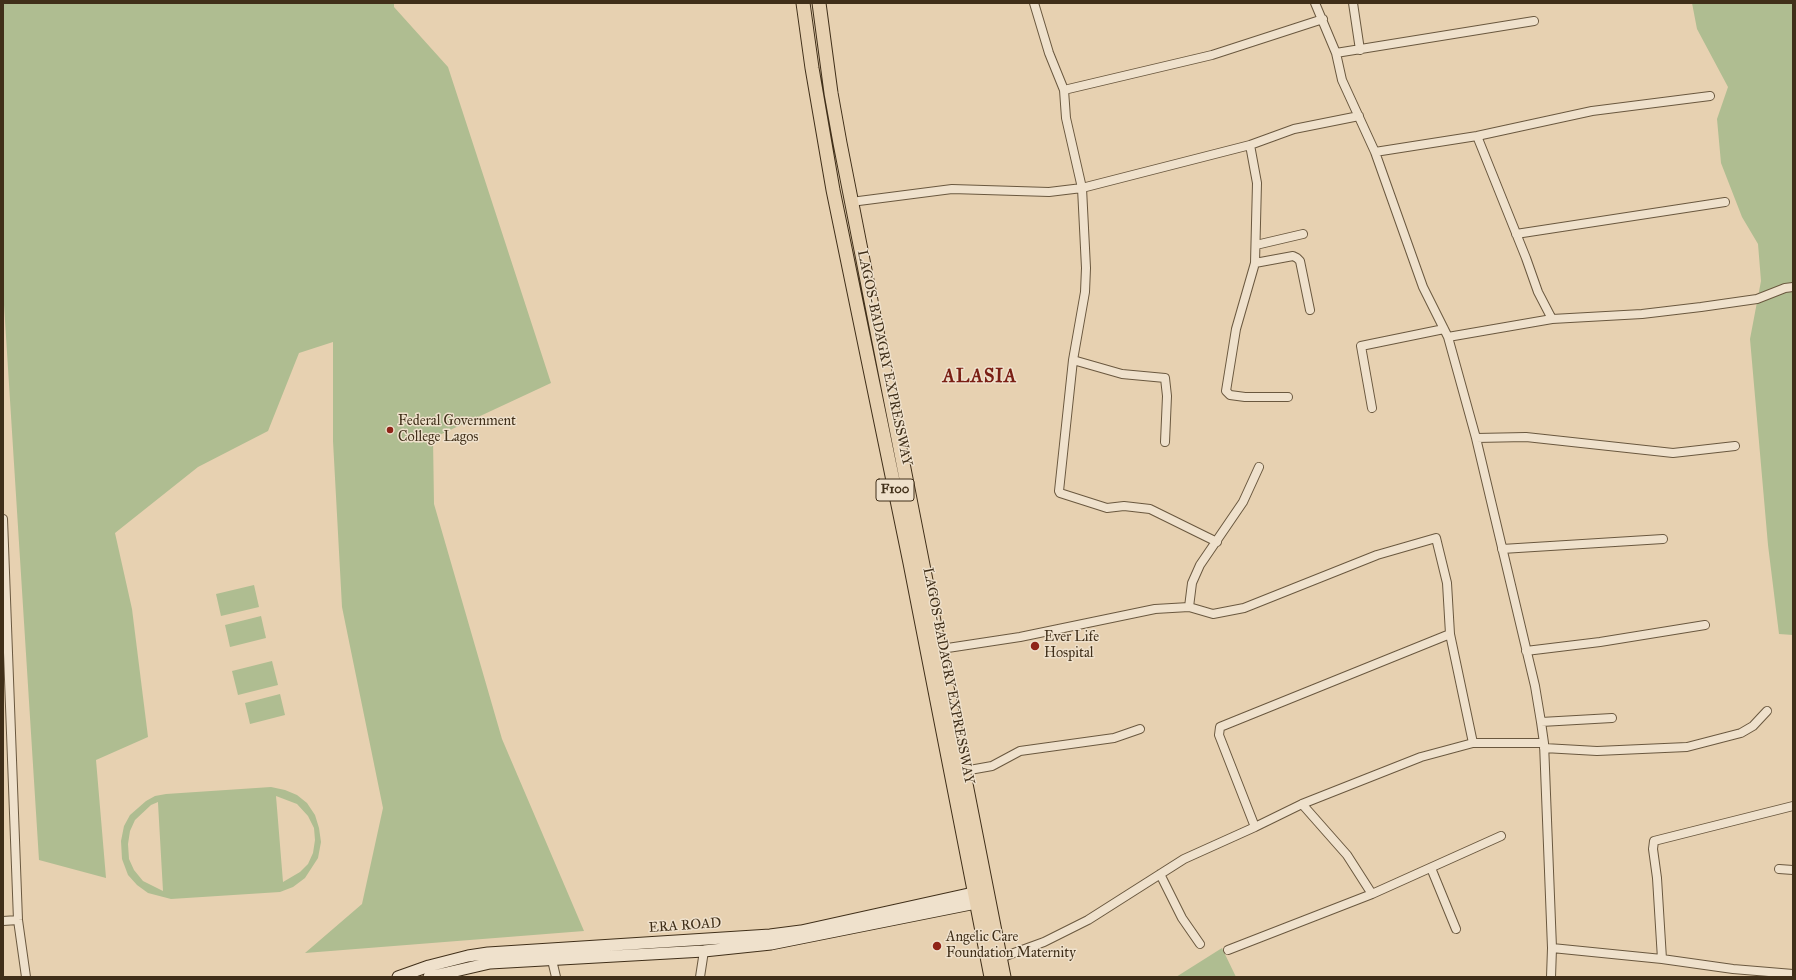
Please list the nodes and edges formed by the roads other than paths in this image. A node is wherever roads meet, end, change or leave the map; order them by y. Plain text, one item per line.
1 (803, 3) edge
2 (819, 3) edge
3 (1034, 3) edge
4 (1315, 3) edge
5 (1353, 3) edge
6 (1323, 19) junction
7 (1534, 21) dead end
8 (1360, 50) junction
9 (1336, 53) junction
10 (1064, 90) junction
11 (1710, 96) dead end
12 (1359, 116) junction
13 (1477, 136) junction
14 (1250, 145) junction
15 (1375, 152) junction
16 (1082, 188) junction
17 (851, 202) junction
18 (1725, 202) dead end
19 (1303, 234) dead end
20 (1516, 234) junction
21 (1256, 245) junction
22 (1255, 263) junction
23 (1793, 287) edge
24 (1310, 310) dead end
25 (1552, 319) junction
26 (1446, 333) junction
27 (1073, 360) junction
28 (1288, 397) dead end
29 (1372, 408) dead end
30 (1476, 438) junction
31 (1165, 442) dead end
32 (1736, 446) dead end
33 (1259, 467) dead end
34 (3, 519) edge
35 (1663, 539) dead end
36 (1217, 542) junction
37 (1502, 549) junction
38 (1189, 607) junction
39 (1705, 625) dead end
40 (1450, 634) junction
41 (941, 649) junction
42 (1526, 651) junction
43 (1767, 711) dead end
44 (1612, 718) dead end
45 (1541, 722) junction
46 (1140, 729) dead end
47 (7, 734) edge
48 (1473, 743) junction
49 (1544, 745) junction
50 (964, 771) junction
51 (1302, 804) junction
52 (1793, 806) edge
53 (1256, 828) junction
54 (1501, 836) dead end
55 (1432, 868) junction
56 (1779, 869) dead end
57 (1793, 870) edge
58 (1160, 874) junction
59 (1372, 894) junction
60 (975, 898) junction
61 (3, 920) edge
62 (18, 920) junction
63 (1456, 929) dead end
64 (1200, 944) dead end
65 (1552, 948) junction
66 (1228, 950) dead end
67 (704, 951) junction
68 (1000, 958) junction
69 (1662, 959) junction
70 (552, 960) junction
71 (1793, 974) edge
72 (26, 977) edge
73 (398, 977) edge
74 (429, 977) edge
75 (556, 977) edge
76 (700, 977) edge
77 (991, 977) edge
78 (1004, 977) edge
79 (1551, 977) edge

1 - 60 highway, LAGOS-BADAGRY EXPRESSWAY / F100
2 - 17 highway, LAGOS-BADAGRY EXPRESSWAY / F100
3 - 10 street
4 - 6 street
5 - 8 street
6 - 9 street
6 - 10 street
7 - 8 street
8 - 9 street
9 - 12 street
10 - 16 street
11 - 13 street
12 - 14 street
12 - 15 street
13 - 15 street
13 - 20 street
14 - 16 street
14 - 21 street
15 - 26 street
16 - 17 street
16 - 27 street
17 - 41 highway, LAGOS-BADAGRY EXPRESSWAY / F100
18 - 20 street
19 - 21 street
20 - 25 street
21 - 22 street
22 - 24 street
22 - 28 street
23 - 25 street
25 - 26 street
26 - 29 street
26 - 30 street
27 - 31 street
27 - 36 street
30 - 32 street
30 - 37 street
33 - 36 street
34 - 47 street
35 - 37 street
36 - 38 street
37 - 42 street
38 - 40 street
38 - 41 street
39 - 42 street
40 - 48 street
40 - 53 street
41 - 50 highway, LAGOS-BADAGRY EXPRESSWAY / F100
42 - 45 street
43 - 49 street
44 - 45 street
45 - 49 street
46 - 50 street
47 - 62 street
48 - 49 street
48 - 51 street
49 - 65 street
50 - 68 highway, LAGOS-BADAGRY EXPRESSWAY / F100
51 - 53 street
51 - 59 street
52 - 69 street
53 - 58 street
54 - 55 street
55 - 59 street
55 - 63 street
56 - 57 street
58 - 64 street
58 - 68 street
59 - 66 street
60 - 67 main road
60 - 73 main road, ERA ROAD
60 - 77 highway, LAGOS-BADAGRY EXPRESSWAY / F100
61 - 62 street
62 - 72 street
65 - 69 street
65 - 79 street
67 - 70 main road
67 - 76 street
68 - 78 highway, LAGOS-BADAGRY EXPRESSWAY / F100
69 - 71 street
70 - 74 main road
70 - 75 street

